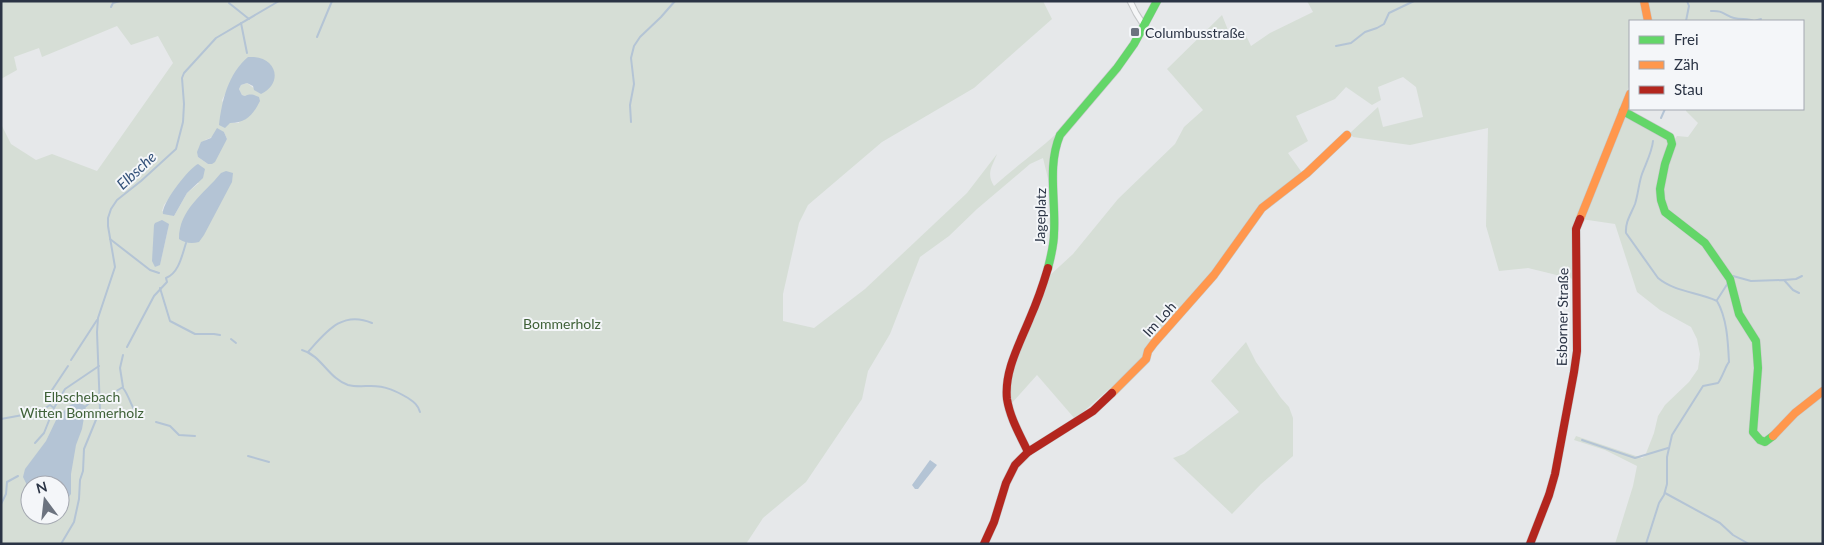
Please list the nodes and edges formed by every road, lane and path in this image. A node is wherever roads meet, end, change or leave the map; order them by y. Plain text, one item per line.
1 (1130, 1) edge
2 (1156, 1) edge
3 (1644, 1) edge
4 (1648, 20) edge
5 (1144, 24) junction
6 (1629, 96) edge
7 (1623, 111) junction
8 (1347, 135) dead end
9 (1823, 391) edge
10 (1028, 452) junction
11 (984, 544) edge
12 (1530, 544) edge

1 - 5 street
2 - 5 street, Jageplatz
3 - 4 street
5 - 10 street, Jageplatz
6 - 7 street, Esborner Straße
7 - 9 street
7 - 12 street, Esborner Straße
8 - 10 street, Im Loh
10 - 11 street, Im Loh

